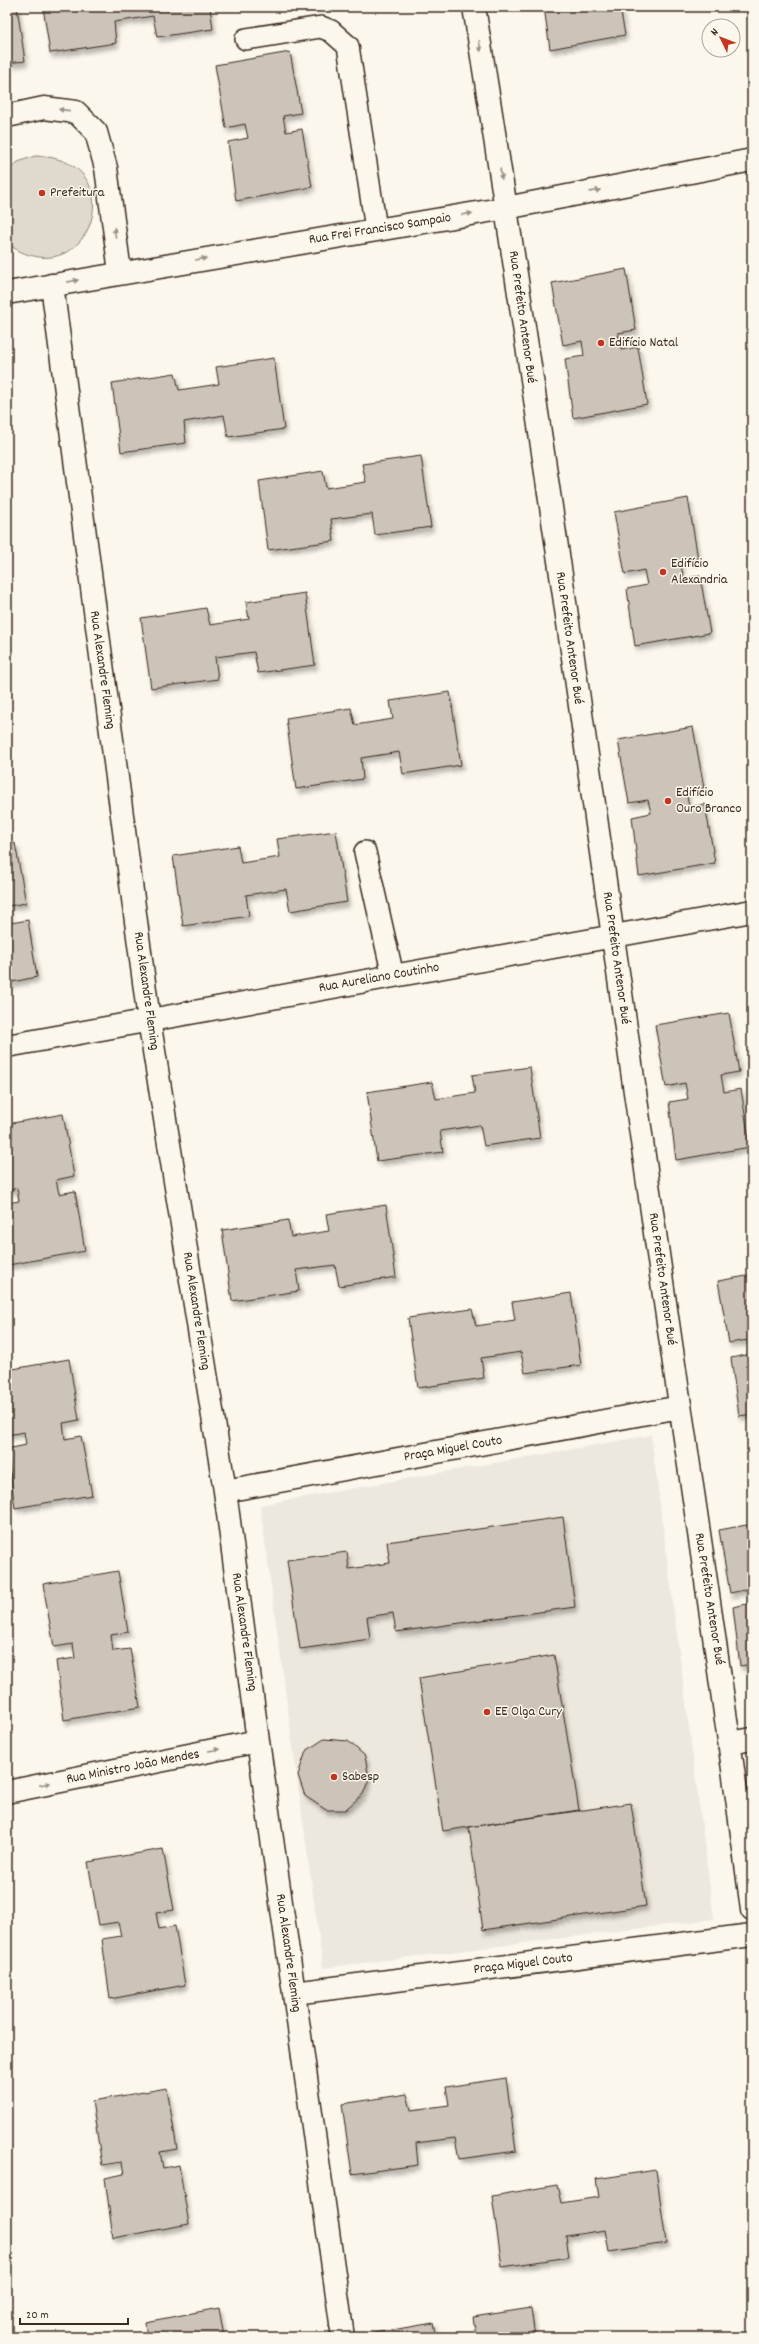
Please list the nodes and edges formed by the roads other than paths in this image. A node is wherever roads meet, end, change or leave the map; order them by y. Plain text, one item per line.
1 (474, 7) edge
2 (246, 39) dead end
3 (7, 116) edge
4 (752, 160) edge
5 (506, 208) junction
6 (376, 229) junction
7 (120, 272) junction
8 (52, 285) junction
9 (7, 293) edge
10 (365, 852) dead end
11 (752, 911) edge
12 (613, 936) junction
13 (393, 976) junction
14 (149, 1020) junction
15 (7, 1046) edge
16 (680, 1407) junction
17 (225, 1491) junction
18 (752, 1738) edge
19 (258, 1741) junction
20 (730, 1743) junction
21 (7, 1792) edge
22 (752, 1910) edge
23 (752, 1935) edge
24 (294, 1993) junction
25 (343, 2337) edge

1 -> 5 street, Rua Prefeito Antenor Bué
2 - 6 lane
7 -> 3 street
5 -> 4 street, Rua Frei Francisco Sampaio
6 -> 5 street, Rua Frei Francisco Sampaio
5 - 12 street, Rua Prefeito Antenor Bué
7 -> 6 street, Rua Frei Francisco Sampaio
8 -> 7 street, Rua Frei Francisco Sampaio
8 - 9 street, Rua Frei Francisco Sampaio
8 - 14 street, Rua Alexandre Fleming
10 - 13 lane
11 - 12 street, Rua Aureliano Coutinho
12 - 13 street, Rua Aureliano Coutinho
12 - 16 street, Rua Prefeito Antenor Bué
13 - 14 street, Rua Aureliano Coutinho
14 - 15 street, Rua Aureliano Coutinho
14 - 17 street, Rua Alexandre Fleming
16 - 17 street, Praça Miguel Couto
16 - 20 street, Rua Prefeito Antenor Bué
17 - 19 street, Rua Alexandre Fleming
18 - 20 street
21 -> 19 street, Rua Ministro João Mendes
19 - 24 street, Rua Alexandre Fleming
20 - 22 street, Rua Prefeito Antenor Bué
23 - 24 street, Praça Miguel Couto
24 - 25 street, Rua Alexandre Fleming

